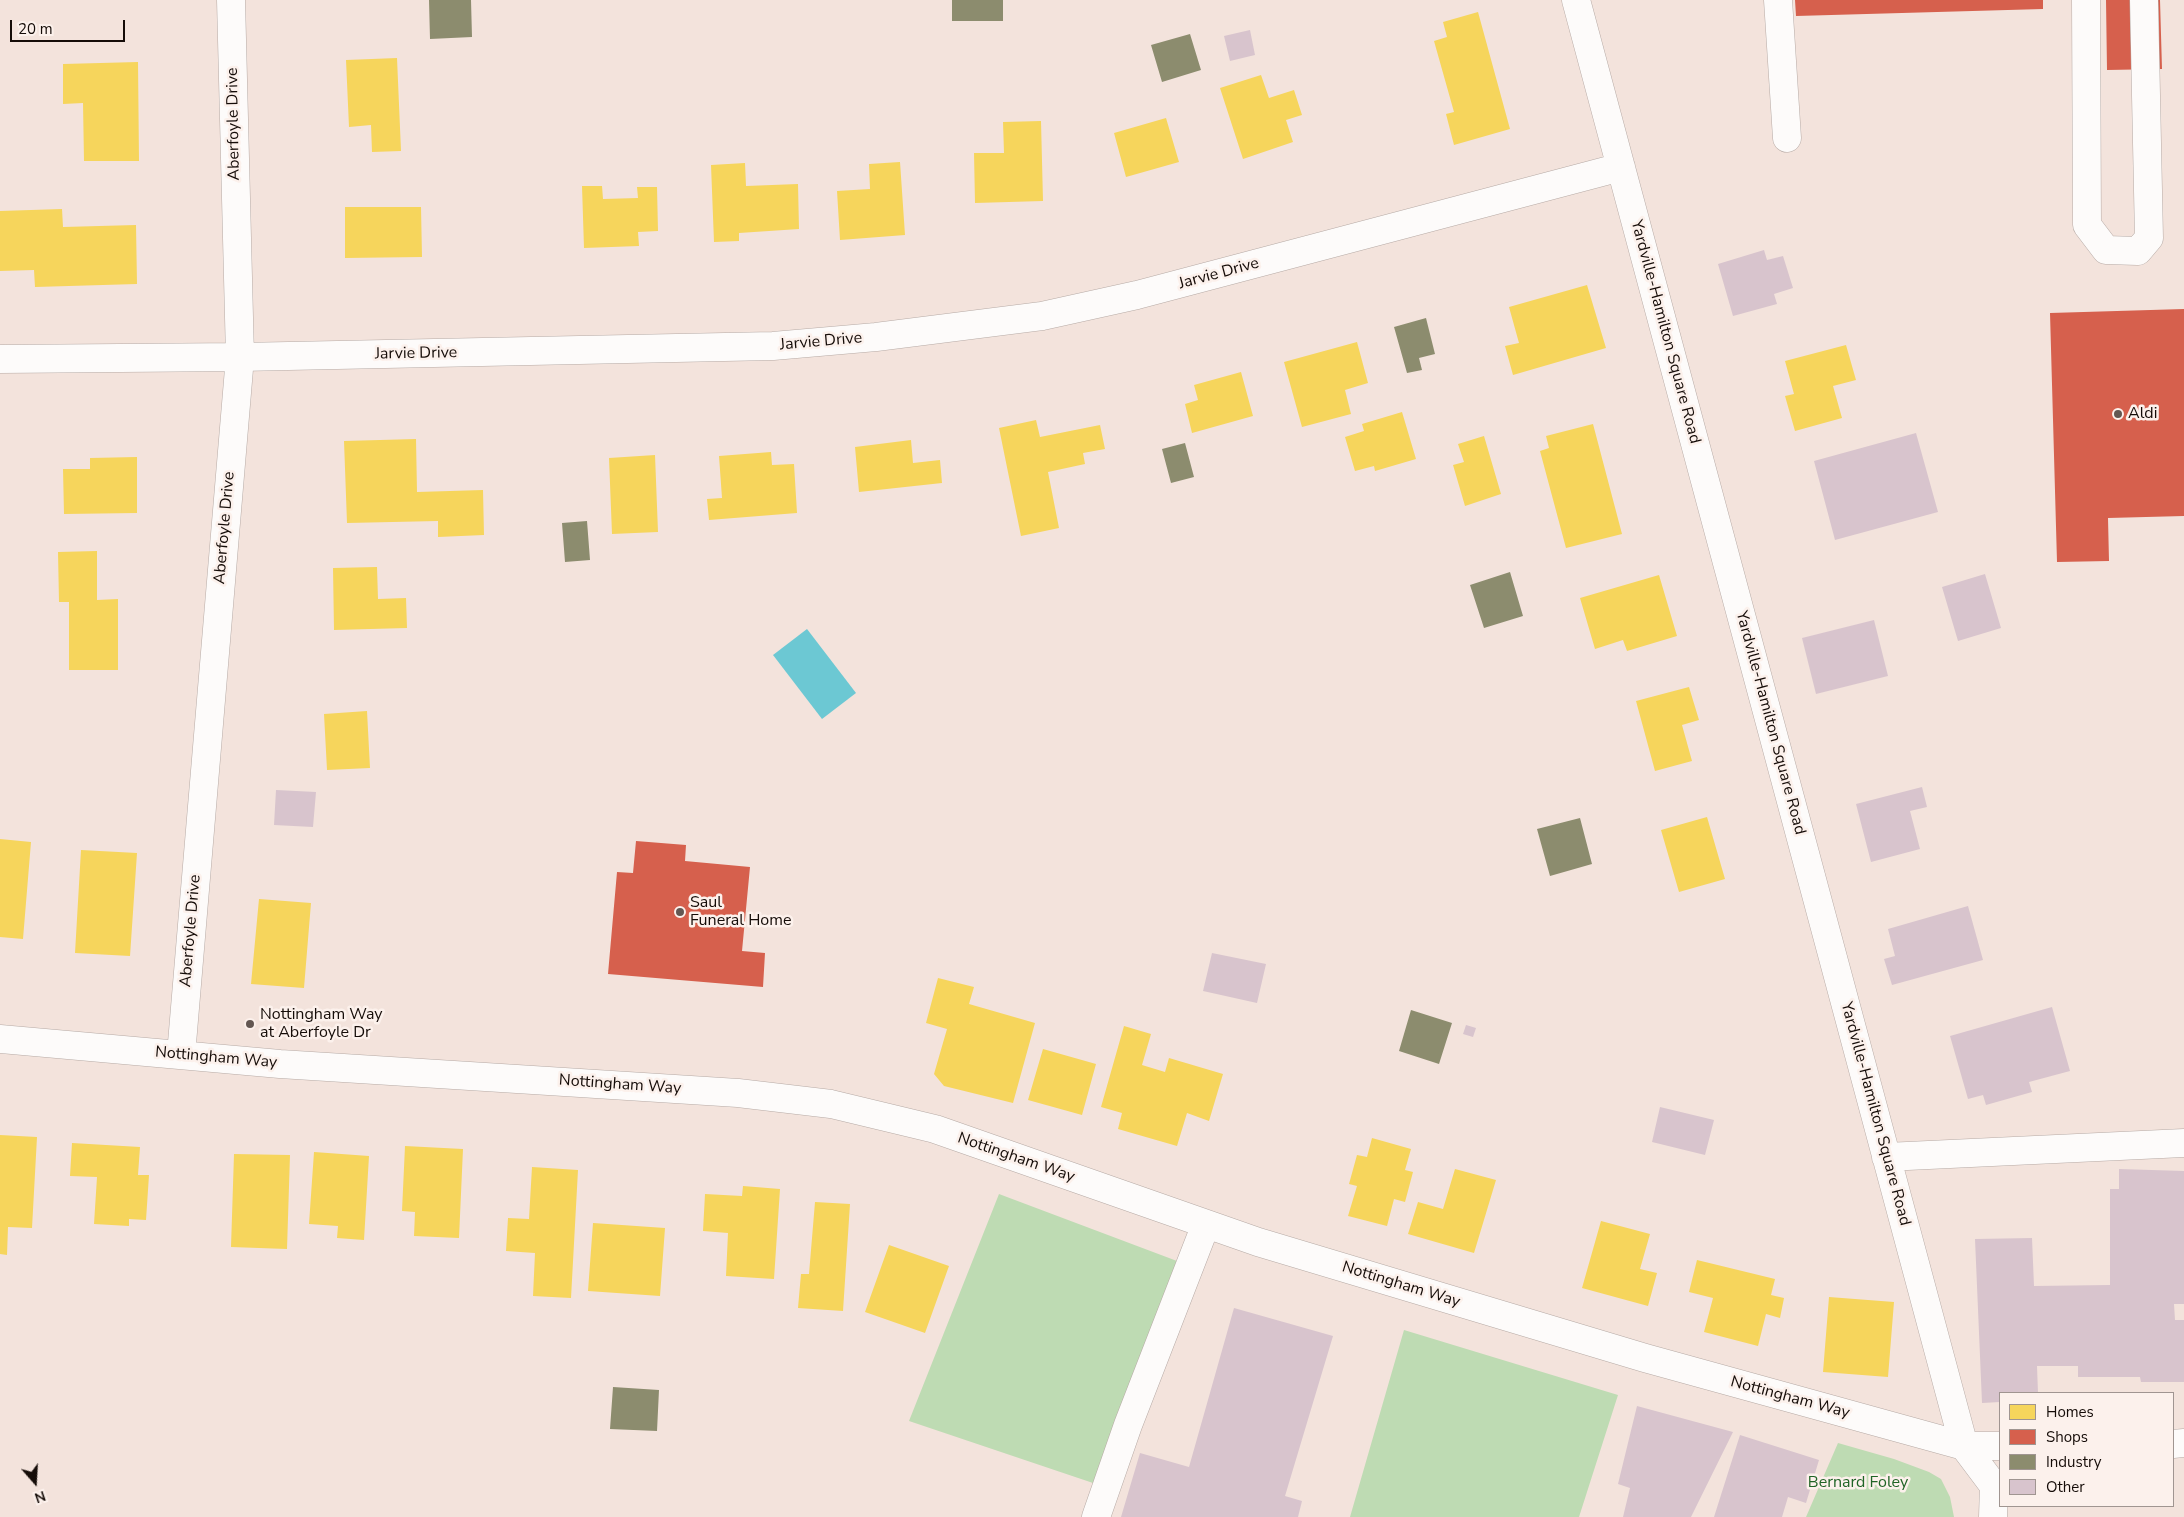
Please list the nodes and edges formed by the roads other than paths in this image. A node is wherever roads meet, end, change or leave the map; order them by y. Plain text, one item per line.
1 (231, 0) edge
2 (1576, 0) edge
3 (1778, 0) edge
4 (2086, 0) edge
5 (2144, 0) edge
6 (1787, 138) dead end
7 (1621, 167) junction
8 (240, 357) junction
9 (0, 358) edge
10 (0, 1039) edge
11 (181, 1055) junction
12 (2184, 1143) edge
13 (1886, 1157) junction
14 (1206, 1224) junction
15 (1964, 1446) junction
16 (1999, 1446) edge
17 (1096, 1517) edge
18 (1993, 1517) edge

1 - 8 street, Aberfoyle Drive
2 - 7 street, Yardville-Hamilton Square Road
3 - 6 street
4 - 5 street
7 - 8 street, Jarvie Drive
7 - 13 street, Yardville-Hamilton Square Road
8 - 9 street, Jarvie Drive
8 - 11 street, Aberfoyle Drive
10 - 11 street, Nottingham Way
11 - 14 street, Nottingham Way
12 - 13 street
13 - 15 street, Yardville-Hamilton Square Road
14 - 15 street, Nottingham Way
14 - 17 street
15 - 16 street, Nottingham Way
15 - 18 street

